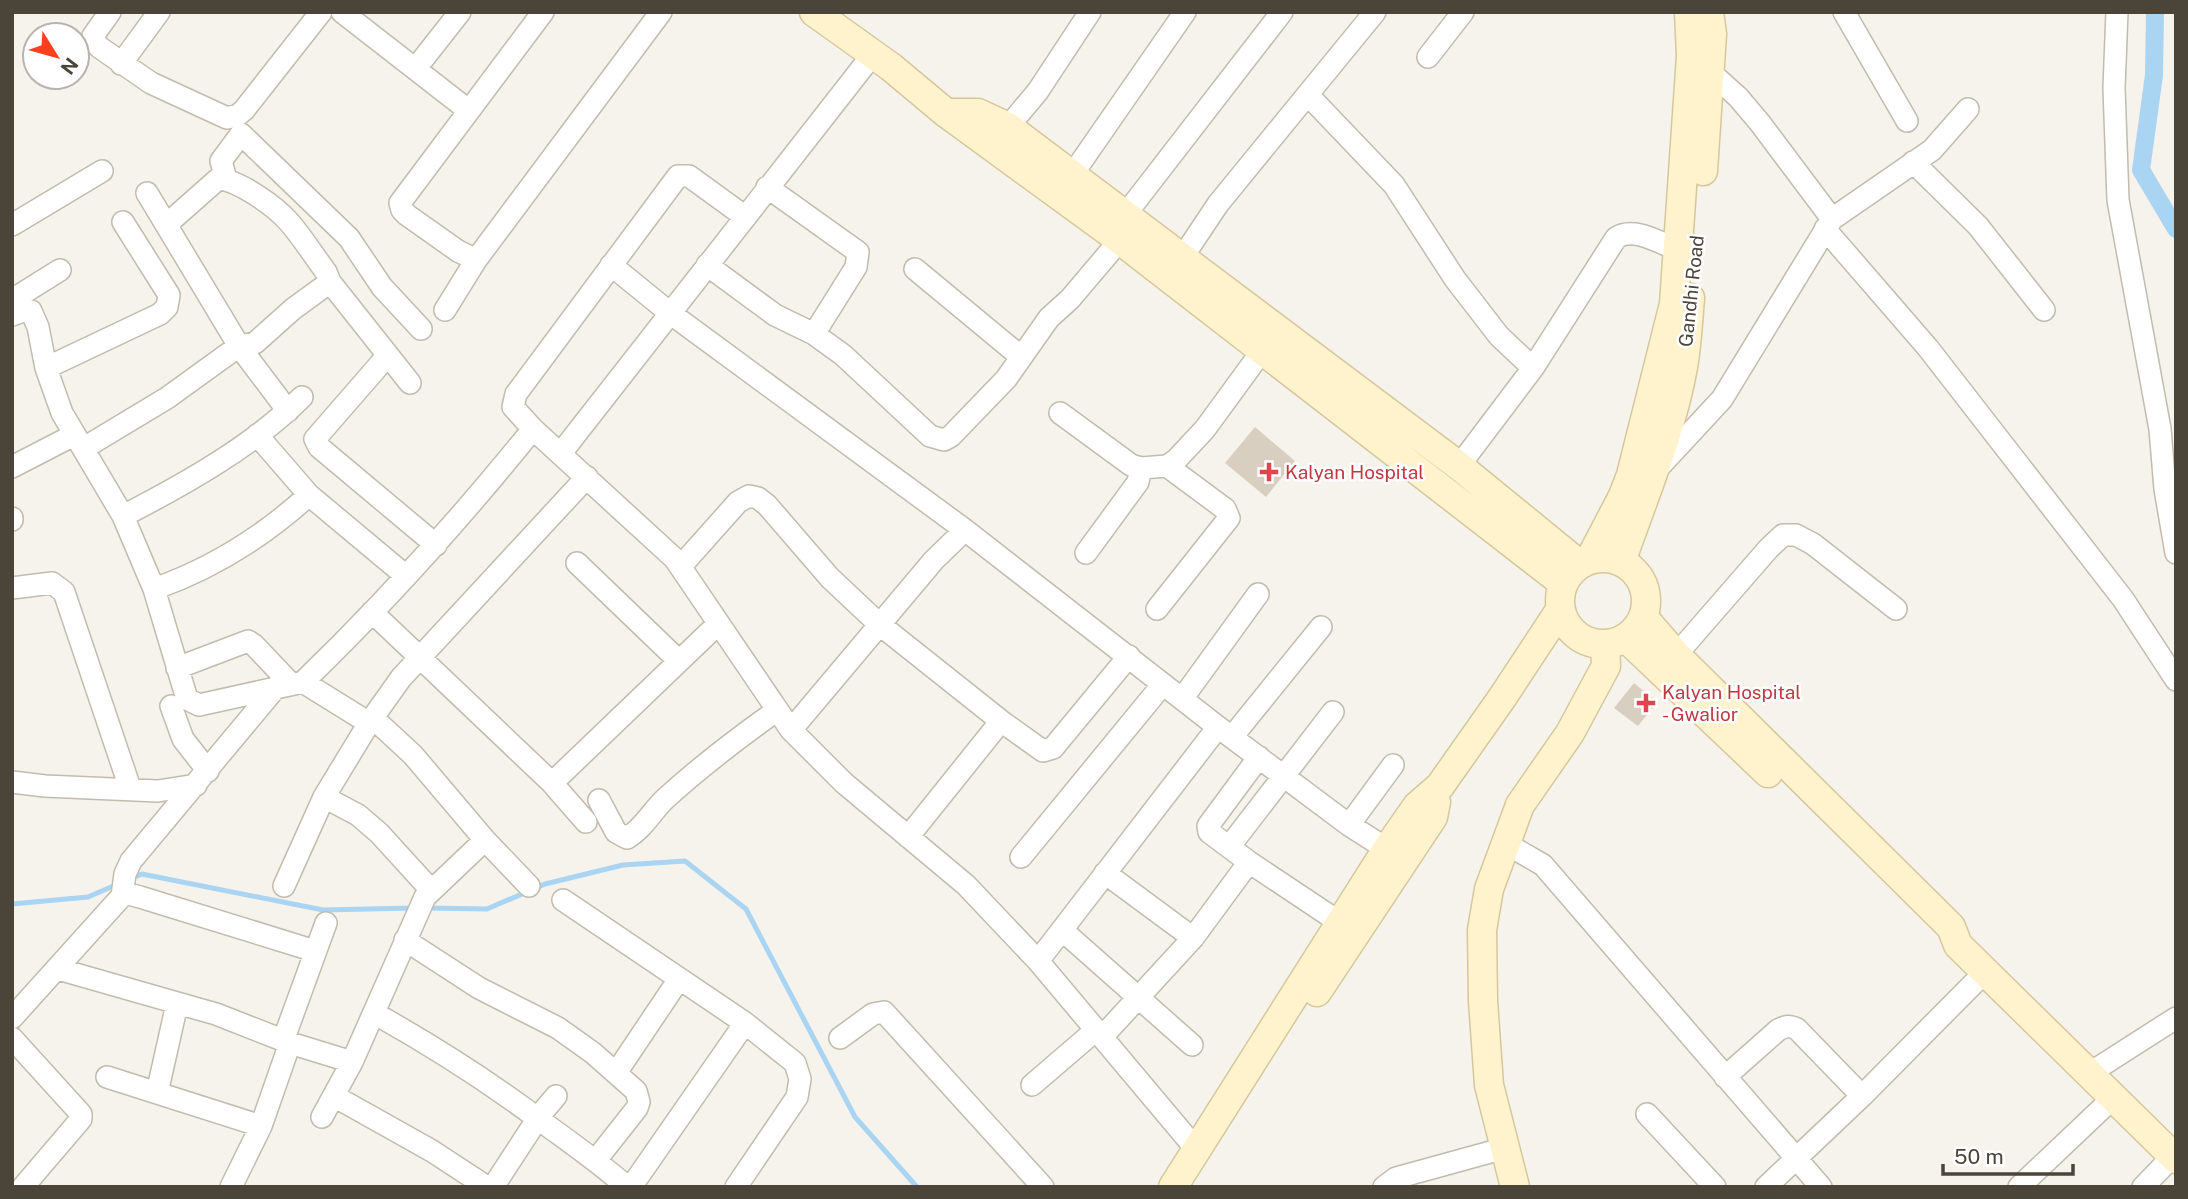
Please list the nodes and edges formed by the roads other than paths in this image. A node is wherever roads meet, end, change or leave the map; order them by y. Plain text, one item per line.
1 (110, 12) edge
2 (159, 12) edge
3 (321, 12) edge
4 (342, 12) edge
5 (460, 12) edge
6 (543, 12) edge
7 (661, 12) edge
8 (814, 12) edge
9 (1090, 12) edge
10 (1185, 12) edge
11 (1282, 12) edge
12 (1375, 12) edge
13 (1463, 12) edge
14 (1689, 12) edge
15 (1709, 12) edge
16 (1844, 12) edge
17 (2118, 12) edge
18 (873, 54) junction
19 (1428, 57) dead end
20 (121, 64) junction
21 (416, 68) junction
22 (1710, 72) junction
23 (1308, 94) junction
24 (1968, 109) dead end
25 (468, 110) junction
26 (946, 113) junction
27 (1907, 121) dead end
28 (1008, 127) junction
29 (1913, 162) junction
30 (102, 171) dead end
31 (1072, 175) junction
32 (226, 179) junction
33 (767, 187) junction
34 (147, 193) dead end
35 (744, 216) junction
36 (123, 222) dead end
37 (1828, 224) junction
38 (12, 225) edge
39 (166, 225) junction
40 (1122, 228) junction
41 (1678, 250) junction
42 (1182, 258) junction
43 (476, 260) junction
44 (611, 265) junction
45 (707, 265) junction
46 (915, 268) dead end
47 (60, 270) dead end
48 (330, 282) junction
49 (12, 300) edge
50 (445, 310) dead end
51 (2043, 310) dead end
52 (670, 313) junction
53 (12, 315) edge
54 (421, 329) dead end
55 (814, 334) junction
56 (1270, 340) junction
57 (239, 346) junction
58 (388, 355) junction
59 (1020, 356) junction
60 (46, 368) junction
61 (1533, 368) junction
62 (410, 383) dead end
63 (1060, 413) dead end
64 (533, 429) junction
65 (257, 435) junction
66 (79, 441) junction
67 (561, 453) junction
68 (1167, 466) junction
69 (1459, 466) junction
70 (12, 467) edge
71 (1141, 468) junction
72 (1641, 476) junction
73 (587, 477) junction
74 (309, 495) junction
75 (123, 516) junction
76 (965, 530) junction
77 (436, 545) junction
78 (1086, 553) dead end
79 (2176, 554) edge
80 (1621, 562) junction
81 (577, 563) dead end
82 (681, 566) junction
83 (406, 576) junction
84 (1573, 579) junction
85 (12, 588) edge
86 (153, 589) junction
87 (1258, 594) dead end
88 (1157, 609) dead end
89 (1896, 609) dead end
90 (372, 612) junction
91 (718, 624) junction
92 (879, 624) junction
93 (1321, 627) dead end
94 (1625, 633) junction
95 (1676, 654) junction
96 (420, 656) junction
97 (1129, 656) junction
98 (680, 661) junction
99 (177, 668) junction
100 (2176, 680) edge
101 (290, 684) junction
102 (1163, 684) junction
103 (1182, 699) junction
104 (171, 706) dead end
105 (776, 711) junction
106 (1333, 712) dead end
107 (371, 720) junction
108 (1001, 720) junction
109 (791, 730) junction
110 (1225, 732) junction
111 (1259, 757) junction
112 (1393, 765) dead end
113 (1284, 777) junction
114 (202, 778) junction
115 (12, 782) edge
116 (552, 783) junction
117 (1440, 786) junction
118 (130, 788) junction
119 (324, 797) junction
120 (600, 800) dead end
121 (586, 822) dead end
122 (1349, 825) junction
123 (908, 837) junction
124 (485, 840) junction
125 (1505, 843) junction
126 (1229, 847) junction
127 (1387, 849) junction
128 (1021, 857) dead end
129 (1249, 862) junction
130 (1105, 873) junction
131 (284, 886) dead end
132 (528, 886) dead end
133 (122, 896) junction
134 (424, 899) junction
135 (564, 900) dead end
136 (1339, 922) junction
137 (326, 923) dead end
138 (1062, 930) junction
139 (1193, 938) junction
140 (405, 940) junction
141 (1958, 945) junction
142 (315, 951) junction
143 (1038, 961) junction
144 (58, 969) junction
145 (1985, 972) junction
146 (680, 978) junction
147 (1139, 997) junction
148 (177, 1004) junction
149 (16, 1009) edge
150 (374, 1013) junction
151 (2176, 1018) edge
152 (745, 1023) junction
153 (1099, 1034) junction
154 (12, 1038) edge
155 (841, 1038) dead end
156 (286, 1042) junction
157 (1192, 1045) dead end
158 (352, 1062) junction
159 (616, 1073) junction
160 (2090, 1073) junction
161 (107, 1077) dead end
162 (1725, 1077) junction
163 (1032, 1085) dead end
164 (157, 1093) junction
165 (334, 1096) junction
166 (556, 1096) dead end
167 (1862, 1096) junction
168 (2114, 1097) junction
169 (1647, 1114) dead end
170 (322, 1117) dead end
171 (538, 1119) junction
172 (261, 1126) junction
173 (1505, 1148) junction
174 (1196, 1149) junction
175 (2175, 1157) edge
176 (596, 1160) junction
177 (1795, 1160) junction
178 (23, 1187) edge
179 (231, 1187) edge
180 (487, 1187) edge
181 (493, 1187) edge
182 (629, 1187) edge
183 (736, 1187) edge
184 (1043, 1187) edge
185 (1173, 1187) edge
186 (1191, 1187) edge
187 (1384, 1187) edge
188 (1515, 1187) edge
189 (1715, 1187) edge
190 (1766, 1187) edge
191 (1821, 1187) edge
192 (2020, 1187) edge
193 (2143, 1187) edge

1 - 20 street
2 - 20 street
3 - 20 street
4 - 21 street
5 - 21 street
6 - 25 street
7 - 43 street
8 - 18 main road
9 - 28 street
10 - 31 street
11 - 40 street
12 - 23 street
13 - 19 street
14 - 41 main road
15 - 22 main road, Gandhi Road
16 - 27 street
17 - 79 street
18 - 26 main road
18 - 33 street
21 - 25 street
22 - 37 street
22 - 72 main road, Gandhi Road
23 - 42 street
23 - 61 street
24 - 29 street
25 - 43 street
26 - 28 main road
26 - 40 main road
28 - 31 main road
29 - 37 street
29 - 51 street
30 - 38 street
31 - 40 main road
32 - 39 street
32 - 48 street
32 - 54 street
33 - 35 street
33 - 55 street
34 - 39 street
35 - 44 street
35 - 45 street
36 - 60 street
37 - 72 street
37 - 100 street
39 - 57 street
40 - 42 main road
40 - 56 main road
40 - 59 street
41 - 61 street
41 - 72 main road
42 - 56 main road
43 - 50 street
44 - 52 street
44 - 64 street
45 - 52 street
45 - 55 street
46 - 59 street
47 - 49 street
48 - 57 street
48 - 58 street
52 - 67 street
52 - 76 street
53 - 60 street
55 - 59 street
56 - 68 street
56 - 69 main road
56 - 84 main road
57 - 65 street
57 - 66 street
58 - 62 street
58 - 77 street
60 - 66 street
61 - 69 street
63 - 71 street
64 - 67 street
64 - 77 street
65 - 74 street
65 - 75 street
66 - 70 street
66 - 75 street
67 - 73 street
68 - 71 street
68 - 88 street
69 - 84 main road
71 - 78 street
72 - 80 main road, Gandhi Road
72 - 84 main road
73 - 82 street
73 - 96 street
74 - 83 street
74 - 86 street
75 - 86 street
76 - 92 street
76 - 97 street
77 - 83 street
80 - 84 main road
80 - 94 main road
81 - 98 street
82 - 91 street
82 - 92 street
83 - 90 street
84 - 94 main road
84 - 117 main road
85 - 118 street
86 - 99 street
87 - 103 street
89 - 95 street
90 - 96 street
90 - 101 street
91 - 98 street
91 - 105 street
92 - 108 street
92 - 109 street
93 - 110 street
94 - 95 main road
94 - 125 main road
94 - 141 main road
95 - 141 main road
96 - 107 street
96 - 116 street
97 - 102 street
97 - 108 street
98 - 116 street
99 - 101 street
99 - 101 street
101 - 107 street
101 - 114 street
102 - 103 street
102 - 128 street
103 - 110 street
104 - 114 street
105 - 109 street
105 - 120 street
106 - 113 street
107 - 119 street
107 - 124 street
108 - 123 street
109 - 123 street
110 - 111 street
110 - 130 street
111 - 113 street
111 - 126 street
112 - 122 street
113 - 122 street
113 - 126 street
114 - 118 street
114 - 133 street
115 - 118 street
116 - 121 street
117 - 127 main road
117 - 186 main road
119 - 131 street
119 - 134 street
122 - 127 street
123 - 143 street
124 - 132 street
124 - 134 street
125 - 162 street
125 - 173 main road
126 - 129 street
127 - 136 main road
129 - 136 street
129 - 139 street
130 - 138 street
130 - 139 street
133 - 142 street
133 - 144 street
134 - 140 street
135 - 146 street
136 - 174 main road
137 - 142 street
138 - 143 street
138 - 147 street
139 - 147 street
140 - 150 street
140 - 159 street
141 - 145 main road
142 - 156 street
143 - 153 street
144 - 148 street
144 - 149 street
145 - 160 main road
145 - 167 street
146 - 152 street
146 - 159 street
147 - 153 street
147 - 157 street
148 - 156 street
148 - 164 street
150 - 158 street
150 - 171 street
151 - 160 street
152 - 182 street
152 - 183 street
153 - 163 street
153 - 174 street
154 - 178 street
155 - 184 street
156 - 158 street
156 - 172 street
158 - 165 street
159 - 176 street
160 - 168 main road
161 - 164 street
162 - 167 street
162 - 177 street
164 - 172 street
165 - 170 street
165 - 180 street
166 - 171 street
167 - 177 street
168 - 175 main road
168 - 192 street
169 - 189 street
171 - 176 street
171 - 181 street
172 - 179 street
173 - 187 street
173 - 188 main road
174 - 185 main road
175 - 193 street
176 - 182 street
177 - 190 street
177 - 191 street

